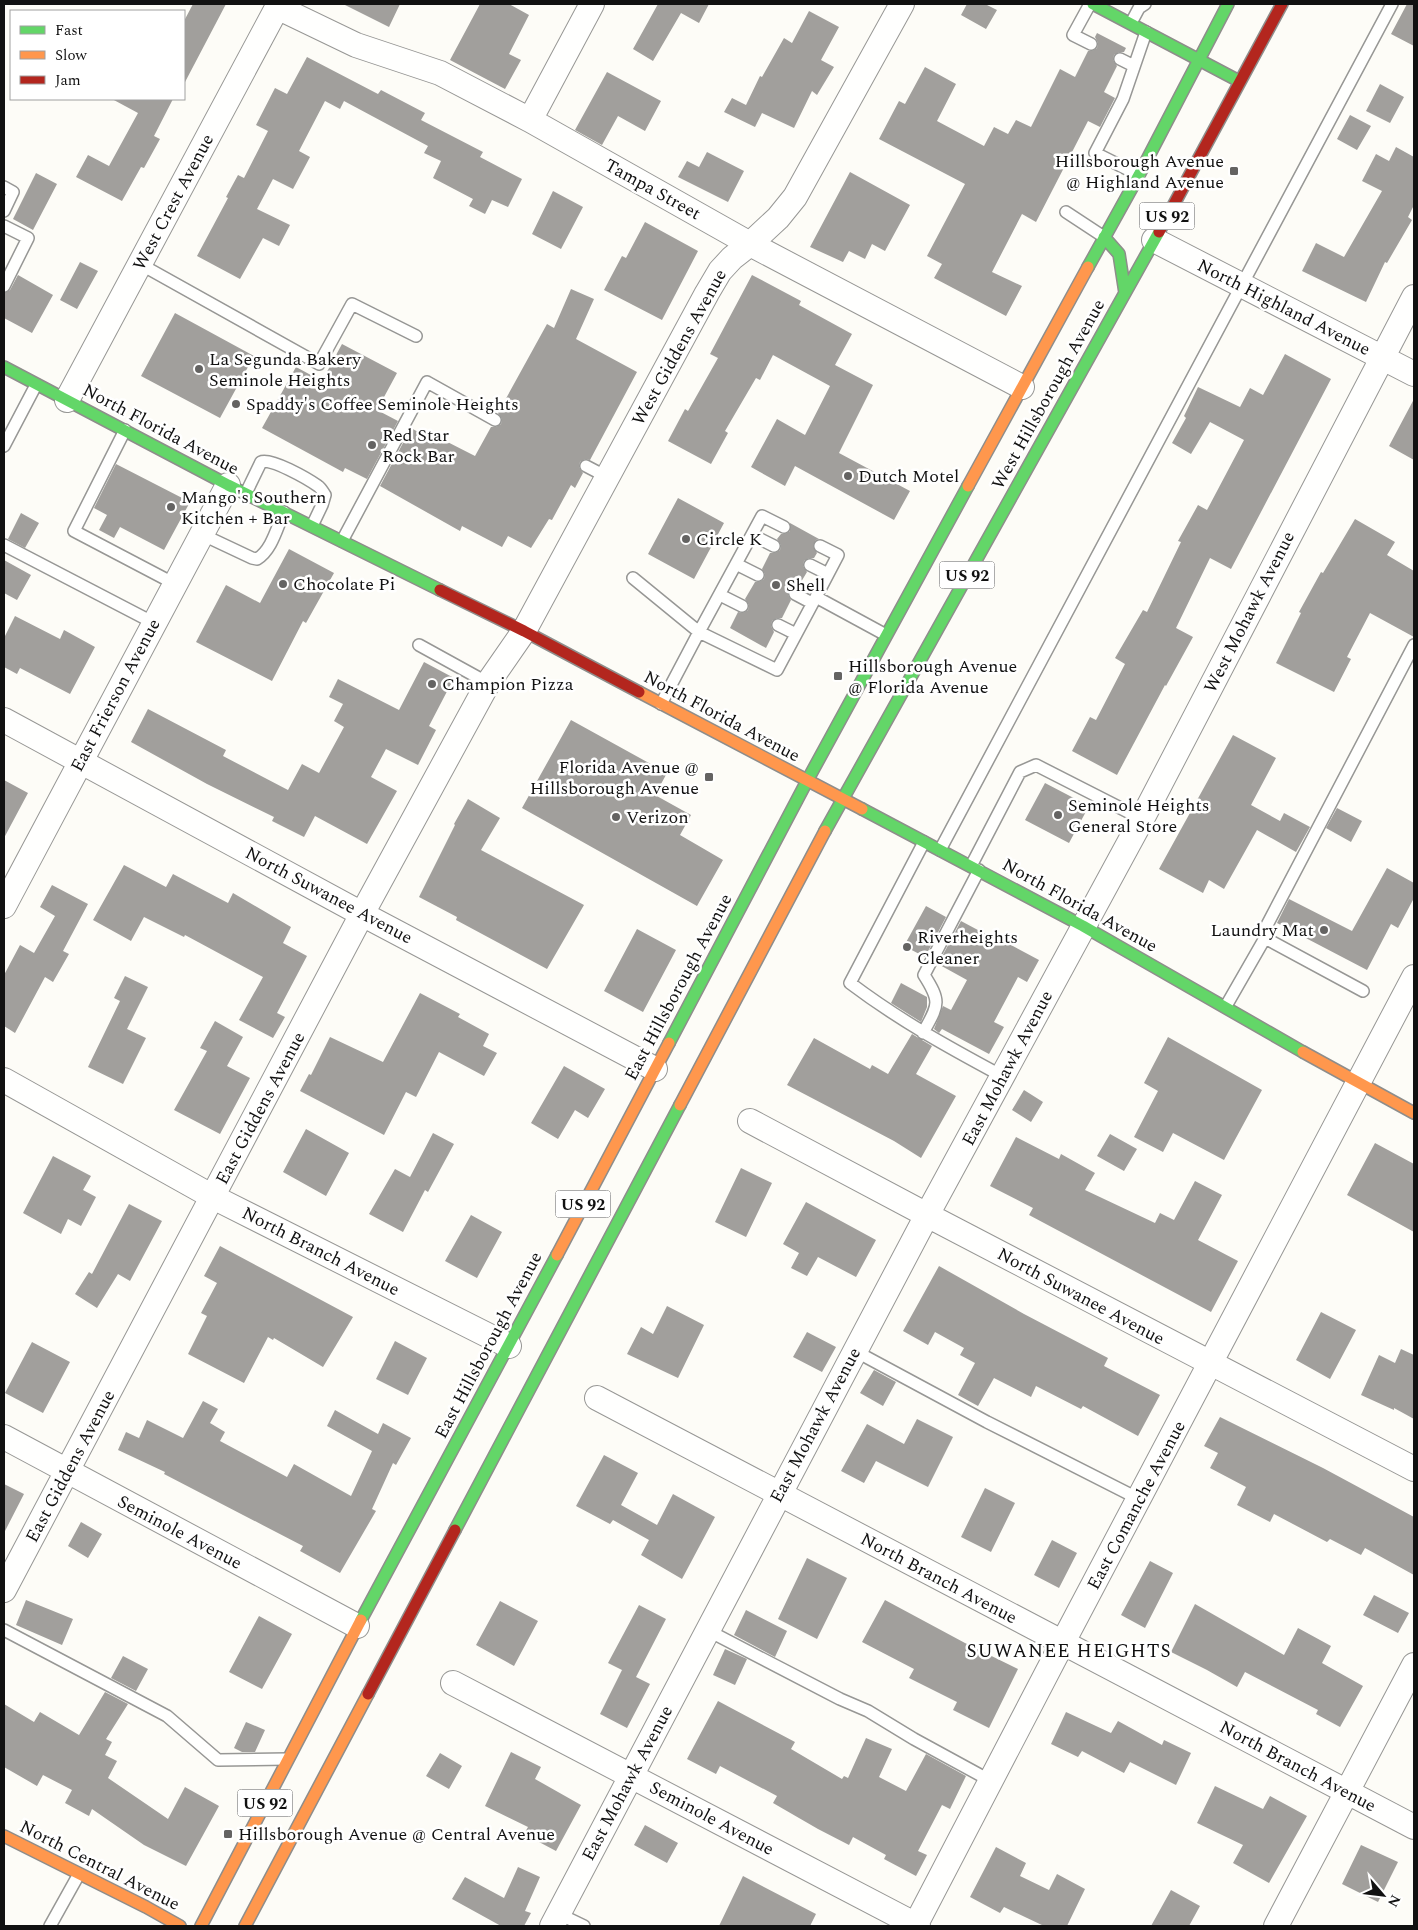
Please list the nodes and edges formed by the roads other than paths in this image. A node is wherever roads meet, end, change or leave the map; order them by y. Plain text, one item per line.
1 (592, 4) edge
2 (902, 4) edge
3 (1091, 4) edge
4 (1145, 4) edge
5 (1228, 4) edge
6 (1282, 4) edge
7 (1392, 4) edge
8 (278, 6) edge
9 (1131, 23) junction
10 (1146, 31) junction
11 (1091, 44) dead end
12 (1120, 59) dead end
13 (1200, 59) junction
14 (1134, 66) junction
15 (1239, 81) junction
16 (530, 120) junction
17 (1139, 175) junction
18 (4, 187) edge
19 (4, 211) edge
20 (1066, 212) dead end
21 (4, 226) edge
22 (1104, 238) junction
23 (1154, 240) junction
24 (750, 244) junction
25 (140, 264) junction
26 (1241, 285) junction
27 (4, 286) edge
28 (1125, 293) junction
29 (1414, 297) edge
30 (416, 336) dead end
31 (1382, 357) junction
32 (4, 367) edge
33 (1414, 374) edge
34 (36, 385) junction
35 (1022, 386) junction
36 (67, 400) junction
37 (495, 420) dead end
38 (125, 430) junction
39 (4, 446) edge
40 (237, 489) junction
41 (284, 512) junction
42 (312, 526) junction
43 (784, 527) dead end
44 (202, 534) junction
45 (752, 535) junction
46 (342, 541) junction
47 (4, 545) edge
48 (774, 546) dead end
49 (820, 546) dead end
50 (736, 564) junction
51 (810, 565) dead end
52 (828, 574) junction
53 (758, 575) dead end
54 (633, 578) dead end
55 (175, 584) junction
56 (795, 594) dead end
57 (720, 595) junction
58 (814, 600) junction
59 (742, 606) dead end
60 (154, 623) junction
61 (778, 625) dead end
62 (524, 631) junction
63 (699, 632) junction
64 (796, 634) junction
65 (886, 635) junction
66 (419, 645) dead end
67 (1414, 645) edge
68 (488, 683) junction
69 (661, 704) junction
70 (4, 720) edge
71 (80, 760) junction
72 (807, 781) junction
73 (842, 800) junction
74 (1142, 819) junction
75 (924, 842) junction
76 (940, 850) junction
77 (975, 868) junction
78 (4, 905) edge
79 (362, 914) junction
80 (1083, 926) junction
81 (1265, 938) junction
82 (1414, 977) edge
83 (1363, 992) dead end
84 (1226, 1006) junction
85 (923, 1033) junction
86 (654, 1068) junction
87 (1002, 1076) junction
88 (4, 1080) edge
89 (1358, 1083) junction
90 (1414, 1113) edge
91 (750, 1121) dead end
92 (213, 1197) junction
93 (926, 1215) junction
94 (509, 1346) junction
95 (855, 1351) junction
96 (1211, 1364) junction
97 (597, 1398) dead end
98 (4, 1437) edge
99 (1414, 1469) edge
100 (67, 1471) junction
101 (778, 1494) junction
102 (1139, 1499) junction
103 (4, 1590) edge
104 (357, 1626) junction
105 (4, 1630) edge
106 (707, 1630) junction
107 (1063, 1642) junction
108 (1414, 1664) edge
109 (453, 1683) dead end
110 (288, 1759) junction
111 (631, 1776) junction
112 (991, 1781) junction
113 (1347, 1792) junction
114 (1414, 1828) edge
115 (4, 1836) edge
116 (79, 1874) junction
117 (556, 1920) edge
118 (56, 1924) edge
119 (180, 1926) edge
120 (201, 1926) edge
121 (245, 1926) edge
122 (584, 1926) edge
123 (916, 1926) edge
124 (1276, 1926) edge

1 - 16 street
2 - 24 street, West Giddens Avenue
3 - 9 main road
3 - 11 lane
4 - 9 lane
5 - 13 main road, West Hillsborough Avenue / US 92
6 - 15 main road, West Hillsborough Avenue / US 92
7 - 26 lane
8 - 16 street, Tampa Street
8 - 25 street, West Crest Avenue
9 - 10 main road
10 - 13 main road
10 - 14 lane
12 - 14 lane
13 - 15 main road
13 - 17 main road, West Hillsborough Avenue / US 92
14 - 17 lane
15 - 23 main road, West Hillsborough Avenue / US 92
16 - 24 street, Tampa Street
17 - 22 main road, West Hillsborough Avenue / US 92
18 - 19 lane
20 - 22 lane
21 - 27 lane
22 - 28 main road
22 - 35 main road, West Hillsborough Avenue / US 92
23 - 26 street, North Highland Avenue
23 - 28 main road, West Hillsborough Avenue / US 92
24 - 35 street, Tampa Street
24 - 62 street, West Giddens Avenue
25 - 30 lane
25 - 36 street, West Crest Avenue
26 - 31 street, North Highland Avenue
26 - 76 lane
28 - 73 main road, West Hillsborough Avenue / US 92
29 - 31 street, West Mohawk Avenue
31 - 33 street, North Highland Avenue
31 - 74 street, West Mohawk Avenue
32 - 34 main road, North Florida Avenue
34 - 36 main road, North Florida Avenue
34 - 39 lane
35 - 65 main road, West Hillsborough Avenue / US 92
36 - 38 main road, North Florida Avenue
37 - 46 lane
38 - 40 main road, North Florida Avenue
38 - 55 lane
40 - 41 main road, North Florida Avenue
40 - 42 lane
40 - 44 street, East Frierson Avenue
41 - 42 main road, North Florida Avenue
41 - 44 lane
42 - 46 main road, North Florida Avenue
43 - 45 lane
44 - 55 street, East Frierson Avenue
45 - 48 lane
45 - 50 lane
46 - 62 main road, North Florida Avenue
47 - 60 lane
49 - 52 lane
50 - 53 lane
50 - 57 lane
51 - 52 lane
52 - 58 lane
54 - 63 lane
55 - 60 street, East Frierson Avenue
56 - 58 lane
57 - 59 lane
57 - 63 lane
58 - 64 lane
58 - 65 lane
60 - 71 street, East Frierson Avenue
61 - 64 lane
62 - 68 street, East Giddens Avenue
62 - 69 main road, North Florida Avenue
63 - 64 lane
63 - 69 lane
65 - 72 main road, West Hillsborough Avenue / US 92
66 - 68 lane
67 - 81 lane
68 - 79 street, East Giddens Avenue
69 - 72 main road, North Florida Avenue
70 - 71 street, North Suwanee Avenue
71 - 78 street, East Frierson Avenue
71 - 79 street, North Suwanee Avenue
72 - 73 main road, North Florida Avenue
72 - 86 main road, East Hillsborough Avenue / US 92
73 - 75 main road, North Florida Avenue
73 - 121 main road, US 92
74 - 77 lane
74 - 80 street, West Mohawk Avenue
75 - 76 main road, North Florida Avenue
75 - 85 lane
76 - 77 main road, North Florida Avenue
77 - 80 main road, North Florida Avenue
77 - 85 lane
79 - 86 street, North Suwanee Avenue
79 - 92 street, East Giddens Avenue
80 - 84 main road, North Florida Avenue
80 - 87 street, East Mohawk Avenue
81 - 83 lane
81 - 84 lane
82 - 89 street, East Comanche Avenue
84 - 89 main road, North Florida Avenue
85 - 87 lane
86 - 94 main road, East Hillsborough Avenue / US 92
87 - 93 street, East Mohawk Avenue
88 - 92 street, North Branch Avenue
89 - 90 main road, North Florida Avenue
89 - 96 street, East Comanche Avenue
91 - 93 street, North Suwanee Avenue
92 - 94 street, North Branch Avenue
92 - 100 street, East Giddens Avenue
93 - 95 street, East Mohawk Avenue
93 - 96 street, North Suwanee Avenue
94 - 104 main road, East Hillsborough Avenue / US 92
95 - 101 street, East Mohawk Avenue
95 - 102 lane
96 - 99 street, North Suwanee Avenue
96 - 102 street, East Comanche Avenue
97 - 101 street, North Branch Avenue
98 - 100 street, Seminole Avenue
100 - 103 street, East Giddens Avenue
100 - 104 street, Seminole Avenue
101 - 106 street, East Mohawk Avenue
101 - 107 street, North Branch Avenue
102 - 107 street, East Comanche Avenue
104 - 110 main road, East Hillsborough Avenue / US 92
105 - 110 lane
106 - 111 street, East Mohawk Avenue
106 - 112 lane
107 - 112 street, East Comanche Avenue
107 - 113 street, North Branch Avenue
108 - 113 street
109 - 111 street, Seminole Avenue
110 - 120 main road, East Hillsborough Avenue / US 92
111 - 117 street, East Mohawk Avenue
111 - 123 street, Seminole Avenue
112 - 123 street, East Comanche Avenue
113 - 114 street, North Branch Avenue
113 - 124 street
115 - 116 main road, North Central Avenue
116 - 118 lane
116 - 119 main road, North Central Avenue
117 - 122 lane

